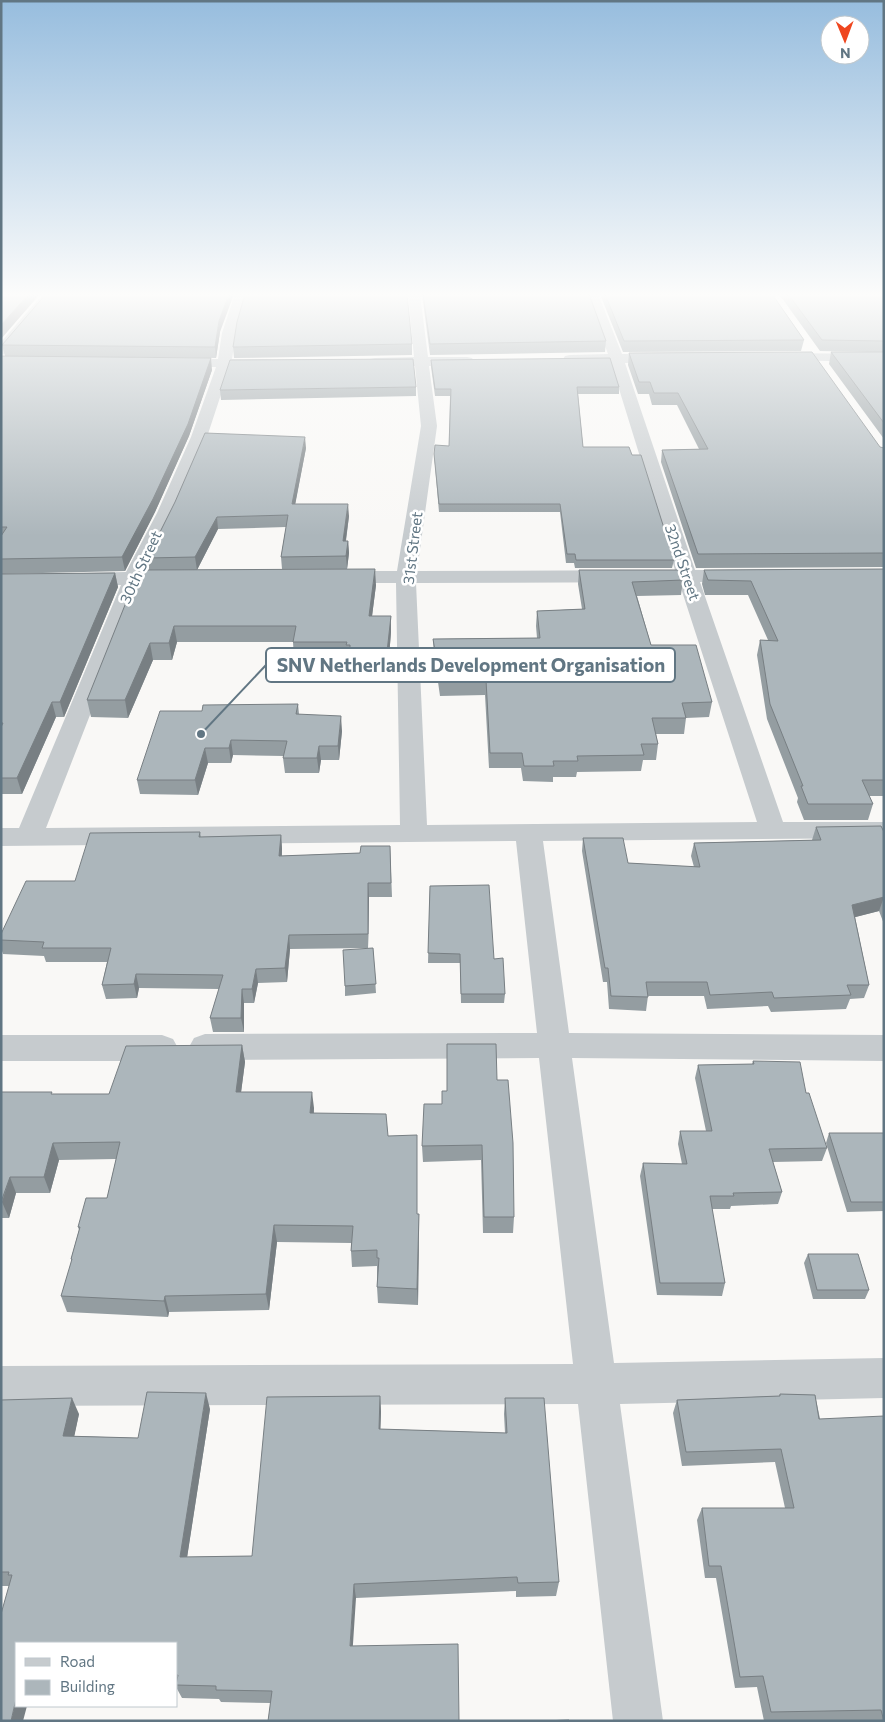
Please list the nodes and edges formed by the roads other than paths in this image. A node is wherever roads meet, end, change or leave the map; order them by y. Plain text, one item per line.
1 (220, 374) edge
2 (422, 374) edge
3 (622, 374) edge
4 (757, 576) edge
5 (192, 577) edge
6 (324, 577) edge
7 (406, 577) junction
8 (687, 577) junction
9 (133, 579) junction
10 (57, 580) edge
11 (884, 830) edge
12 (773, 831) junction
13 (528, 833) junction
14 (414, 834) junction
15 (1, 837) edge
16 (29, 837) junction
17 (554, 1045) junction
18 (1, 1048) edge
19 (884, 1048) edge
20 (884, 1378) edge
21 (596, 1384) junction
22 (1, 1386) edge
23 (638, 1721) edge

1 - 9 street, 30th Street
2 - 7 street, 31st Street
3 - 8 street, 32nd Street
4 - 8 street
5 - 9 street
6 - 7 street
7 - 8 street
7 - 14 street, 31st Street
8 - 12 street, 32nd Street
9 - 10 street
9 - 16 street, 30th Street
11 - 12 street
12 - 13 street
13 - 14 street
13 - 17 street
14 - 16 street
15 - 16 street
17 - 18 street
17 - 19 street
17 - 21 street
20 - 21 street
21 - 22 street
21 - 23 street

